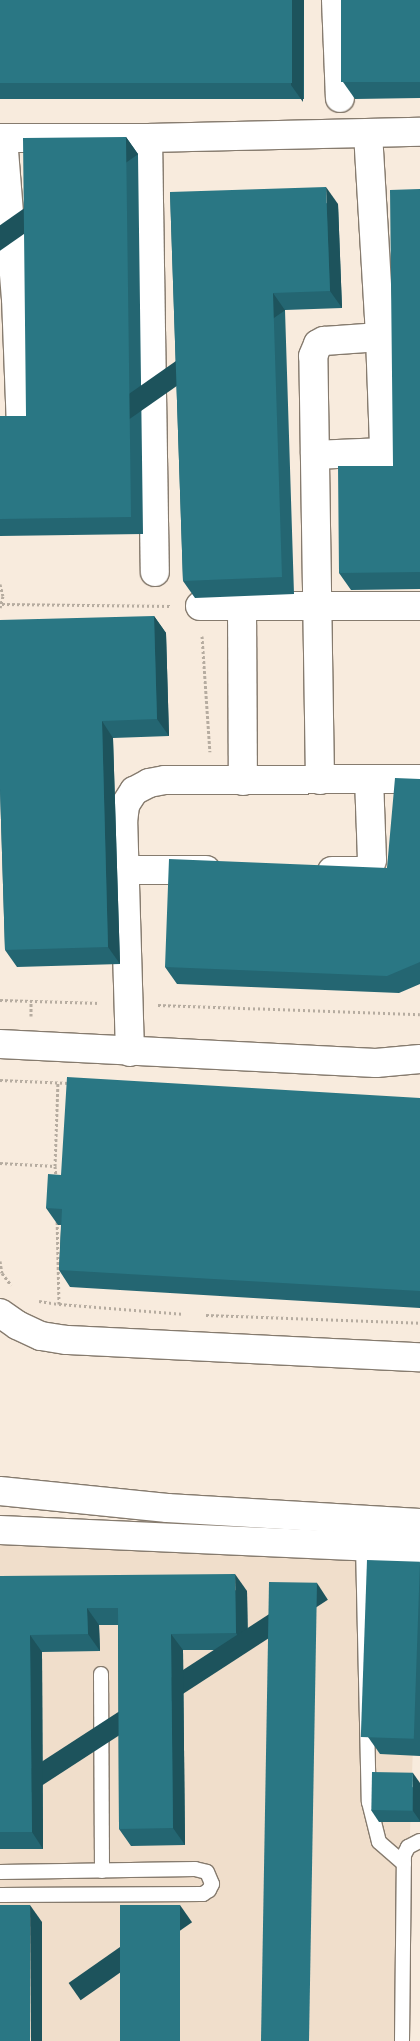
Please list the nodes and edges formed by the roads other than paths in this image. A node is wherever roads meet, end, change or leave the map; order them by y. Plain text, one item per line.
1 (336, 0) edge
2 (340, 98) dead end
3 (420, 132) edge
4 (368, 133) junction
5 (1, 138) edge
6 (148, 138) junction
7 (8, 299) edge
8 (380, 336) junction
9 (14, 412) edge
10 (315, 455) junction
11 (155, 572) dead end
12 (200, 606) road end
13 (242, 606) junction
14 (318, 606) junction
15 (420, 606) edge
16 (420, 779) edge
17 (320, 780) junction
18 (369, 780) junction
19 (243, 781) junction
20 (123, 870) junction
21 (229, 871) edge
22 (306, 871) edge
23 (0, 1044) edge
24 (130, 1052) junction
25 (420, 1059) edge
26 (0, 1313) edge
27 (420, 1357) edge
28 (0, 1491) edge
29 (420, 1523) edge
30 (0, 1530) edge
31 (363, 1546) junction
32 (420, 1549) edge
33 (101, 1674) dead end
34 (420, 1841) edge
35 (404, 1864) junction
36 (0, 1872) edge
37 (102, 1872) junction
38 (0, 1896) edge
39 (402, 2041) edge

1 - 2 street
3 - 4 street
4 - 6 street
4 - 8 street
5 - 6 street
5 - 7 street
6 - 11 street
7 - 9 street
8 - 10 street
8 - 10 street
10 - 14 street
12 - 13 street
13 - 14 street
13 - 19 street
14 - 15 street
14 - 17 street
16 - 18 street
17 - 18 street
17 - 19 street
18 - 22 street
19 - 20 street
20 - 21 street
20 - 24 street
23 - 24 street
24 - 25 street
26 - 27 street
28 - 29 street
30 - 31 street
31 - 32 street
31 - 35 lane
33 - 37 lane
34 - 35 lane
35 - 39 lane
36 - 37 lane
37 - 38 lane

